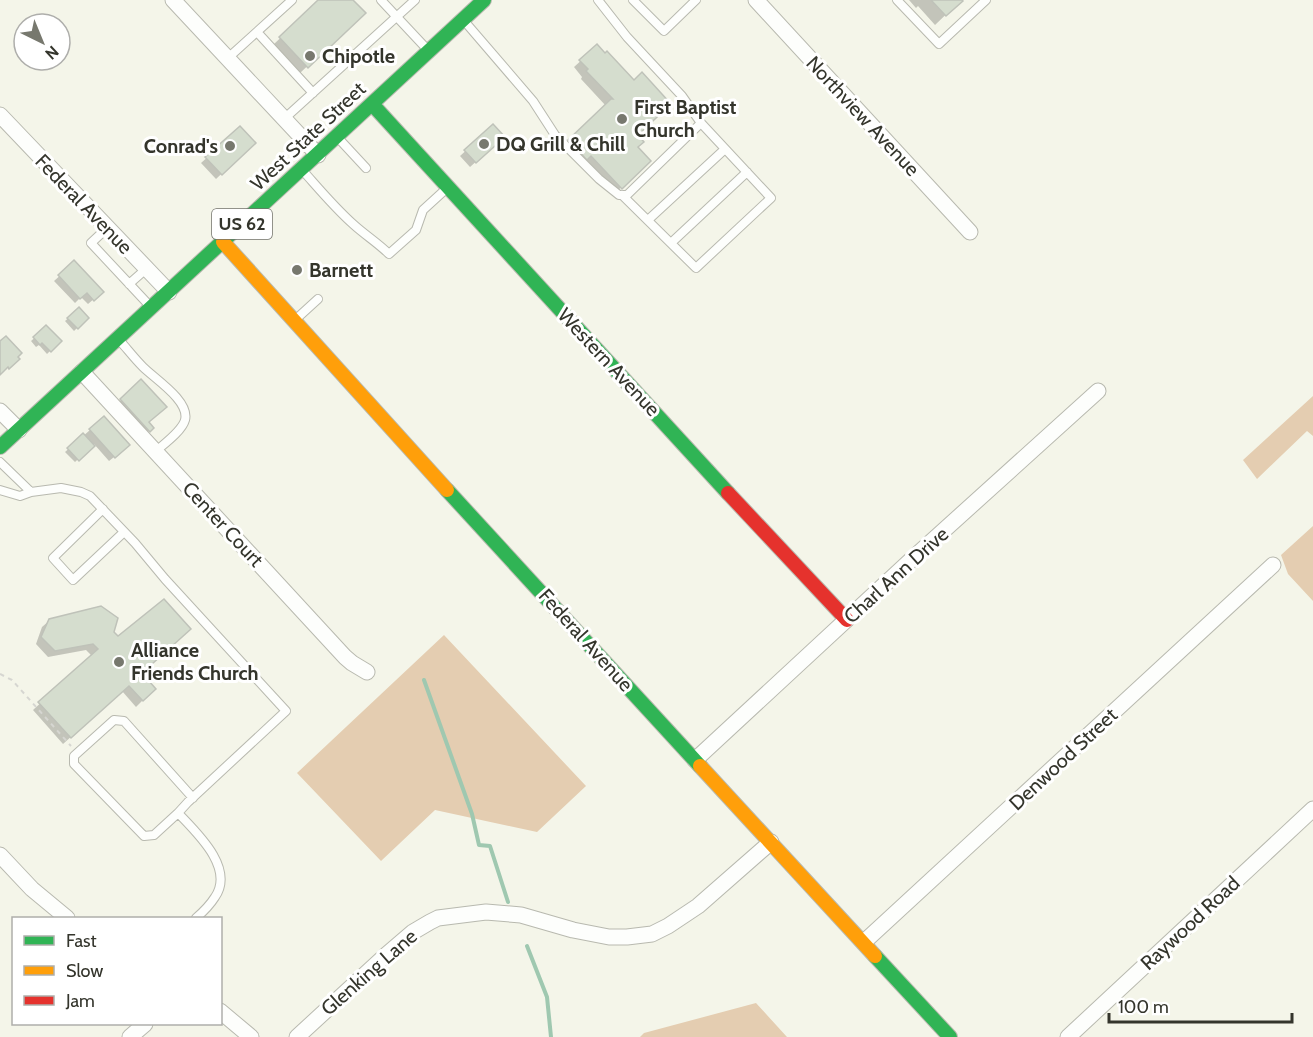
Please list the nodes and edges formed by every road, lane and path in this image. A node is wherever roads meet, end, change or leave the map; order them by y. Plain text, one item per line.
1 (173, 0) edge
2 (292, 0) edge
3 (381, 0) edge
4 (415, 0) edge
5 (484, 0) edge
6 (598, 0) edge
7 (633, 0) edge
8 (696, 0) edge
9 (756, 0) edge
10 (897, 0) edge
11 (986, 0) edge
12 (397, 18) junction
13 (463, 20) junction
14 (257, 32) junction
15 (429, 52) junction
16 (228, 58) junction
17 (313, 93) junction
18 (372, 104) junction
19 (0, 115) edge
20 (284, 119) junction
21 (702, 123) junction
22 (337, 137) junction
23 (725, 149) junction
24 (318, 155) junction
25 (366, 168) dead end
26 (302, 170) junction
27 (747, 172) junction
28 (448, 188) junction
29 (625, 195) junction
30 (648, 220) junction
31 (107, 228) junction
32 (970, 231) dead end
33 (223, 242) junction
34 (670, 243) junction
35 (146, 268) junction
36 (129, 284) junction
37 (169, 292) junction
38 (318, 299) dead end
39 (152, 308) junction
40 (294, 321) junction
41 (118, 339) junction
42 (82, 372) junction
43 (1098, 391) dead end
44 (0, 411) edge
45 (19, 430) junction
46 (0, 447) edge
47 (156, 451) junction
48 (0, 462) edge
49 (0, 490) edge
50 (31, 492) junction
51 (103, 509) junction
52 (124, 532) junction
53 (1267, 570) dead end
54 (846, 620) junction
55 (367, 672) dead end
56 (0, 674) edge
57 (77, 753) junction
58 (695, 760) junction
59 (193, 798) junction
60 (1313, 809) edge
61 (178, 813) junction
62 (771, 842) junction
63 (0, 855) edge
64 (66, 917) edge
65 (197, 917) edge
66 (864, 942) junction
67 (222, 1013) edge
68 (143, 1025) edge
69 (130, 1037) edge
70 (251, 1037) edge
71 (297, 1037) edge
72 (950, 1037) edge
73 (1068, 1037) edge

1 - 16 street
2 - 14 lane
3 - 12 lane
4 - 12 lane
5 - 13 main road, West State Street / US 62
6 - 21 lane
7 - 8 lane
9 - 32 street, Northview Avenue
10 - 11 lane
12 - 15 lane
12 - 17 lane
13 - 15 main road, West State Street / US 62
13 - 29 lane
14 - 16 lane
14 - 17 lane
15 - 18 main road, West State Street / US 62
16 - 20 street
17 - 20 lane
18 - 22 main road, West State Street / US 62
18 - 28 main road, Western Avenue
19 - 31 street, Federal Avenue
20 - 24 street
21 - 23 lane
21 - 29 lane
22 - 24 main road, West State Street / US 62
22 - 25 lane
23 - 27 lane
23 - 30 lane
24 - 26 main road, West State Street / US 62
26 - 28 lane
26 - 33 main road, West State Street / US 62
27 - 34 lane
27 - 34 lane
28 - 54 main road, Western Avenue
29 - 30 lane
30 - 34 lane
31 - 35 street, Federal Avenue
31 - 36 lane
33 - 37 main road, West State Street / US 62
33 - 40 main road, Federal Avenue
35 - 36 lane
35 - 37 street, Federal Avenue
36 - 39 lane
37 - 39 main road, West State Street / US 62
38 - 40 lane
39 - 41 main road, West State Street / US 62
40 - 58 main road, Federal Avenue
41 - 42 main road, West State Street / US 62
41 - 47 lane
42 - 45 main road, West State Street / US 62
42 - 47 street, Center Court
43 - 54 street, Charl Ann Drive
44 - 45 street
45 - 46 main road, West State Street / US 62
47 - 55 street, Center Court
48 - 50 lane
49 - 50 lane
50 - 51 lane
51 - 52 lane
51 - 52 lane
52 - 59 lane
53 - 66 street, Denwood Street
54 - 58 street, Charl Ann Drive
56 - 57 path
57 - 59 lane
57 - 61 lane
58 - 62 main road, Federal Avenue
59 - 61 lane
60 - 73 street, Raywood Road
61 - 65 lane
62 - 66 main road, Federal Avenue
62 - 71 street, Glenking Lane
63 - 64 street
66 - 72 main road, Federal Avenue
67 - 70 street
68 - 69 street

